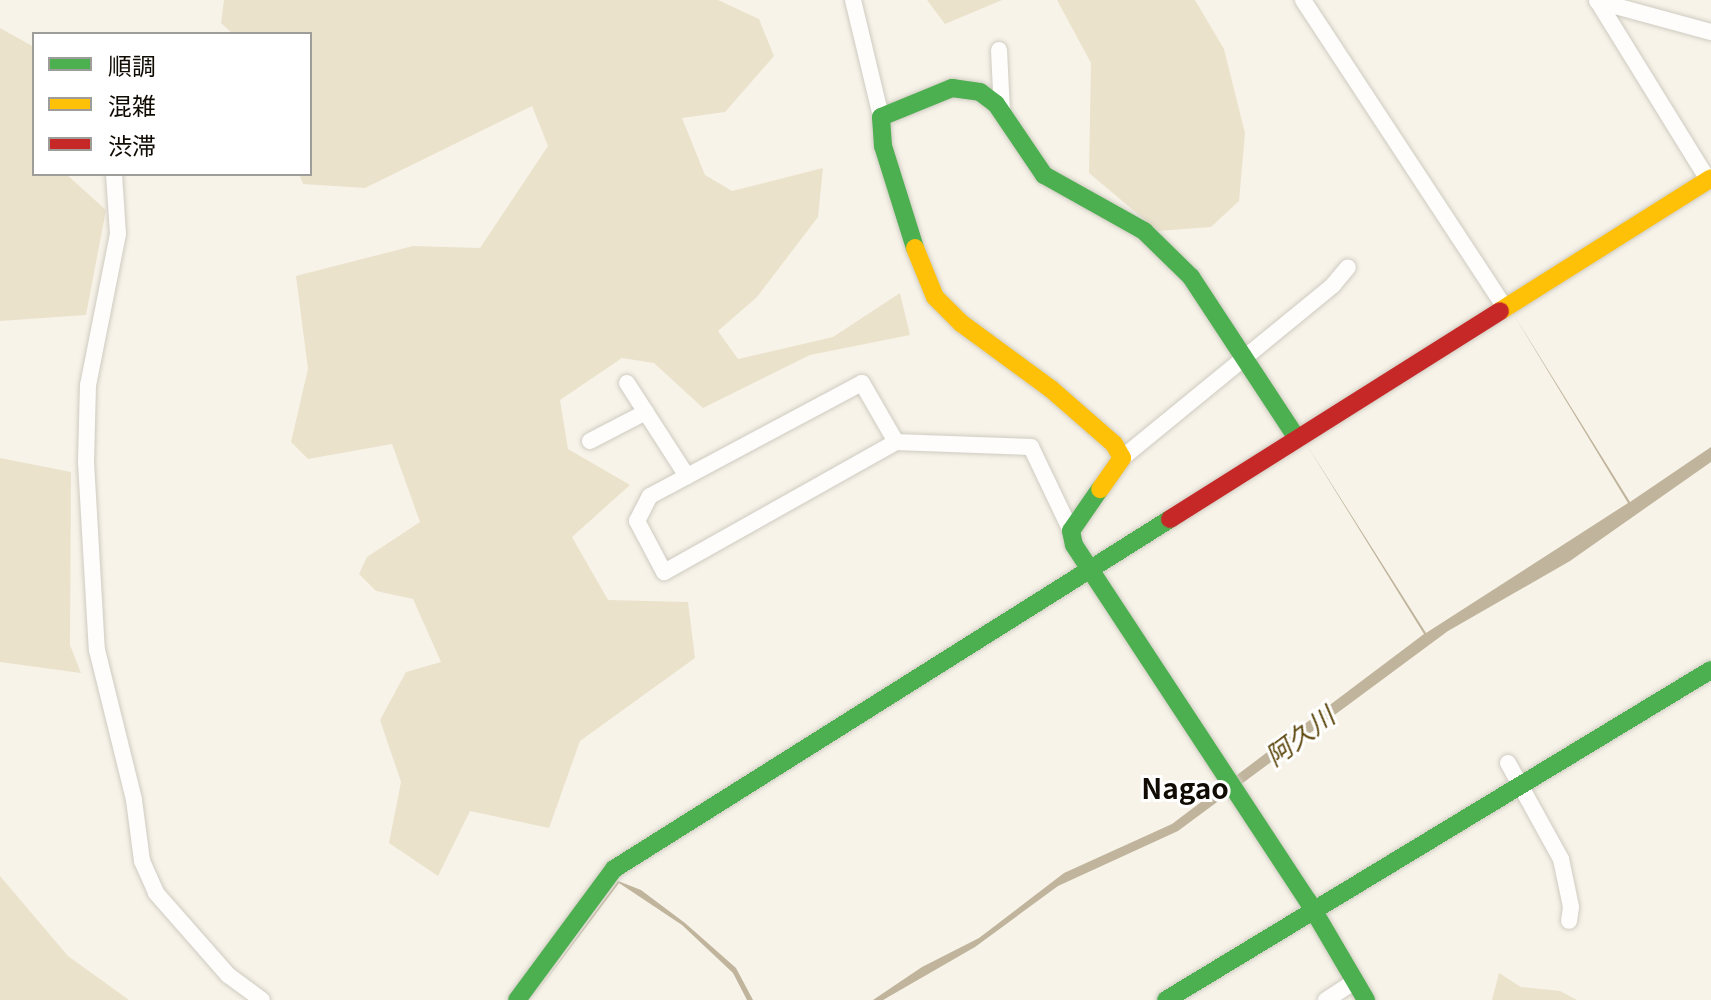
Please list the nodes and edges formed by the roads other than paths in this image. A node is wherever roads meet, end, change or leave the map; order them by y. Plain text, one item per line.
1 (853, 0) edge
2 (1303, 0) edge
3 (1597, 0) edge
4 (1711, 32) edge
5 (999, 50) dead end
6 (1002, 114) junction
7 (881, 117) junction
8 (114, 176) edge
9 (1710, 179) edge
10 (1348, 267) dead end
11 (1504, 306) junction
12 (1244, 359) junction
13 (627, 383) dead end
14 (646, 412) junction
15 (1296, 437) junction
16 (590, 441) dead end
17 (896, 442) junction
18 (1122, 458) junction
19 (687, 476) junction
20 (1071, 531) junction
21 (1093, 566) junction
22 (1708, 678) edge
23 (1508, 763) dead end
24 (1521, 787) junction
25 (1312, 914) junction
26 (1569, 921) dead end
27 (1354, 982) junction
28 (262, 1000) edge
29 (517, 1000) edge
30 (1166, 1000) edge
31 (1326, 1000) edge
32 (1366, 1000) edge

1 - 7 street
2 - 11 street
3 - 4 street
3 - 9 street
5 - 6 street
6 - 7 street
6 - 12 street
7 - 18 street
8 - 28 street
9 - 11 street
10 - 12 street
11 - 15 street
12 - 15 street
12 - 18 street
13 - 14 street
14 - 16 street
14 - 19 street
15 - 21 street
17 - 19 street
17 - 19 street
17 - 20 street
18 - 20 street
20 - 21 street
21 - 25 street
21 - 29 street
22 - 24 street
23 - 24 street
24 - 25 street
24 - 26 street
25 - 27 street
25 - 30 street
27 - 31 street
27 - 32 street

